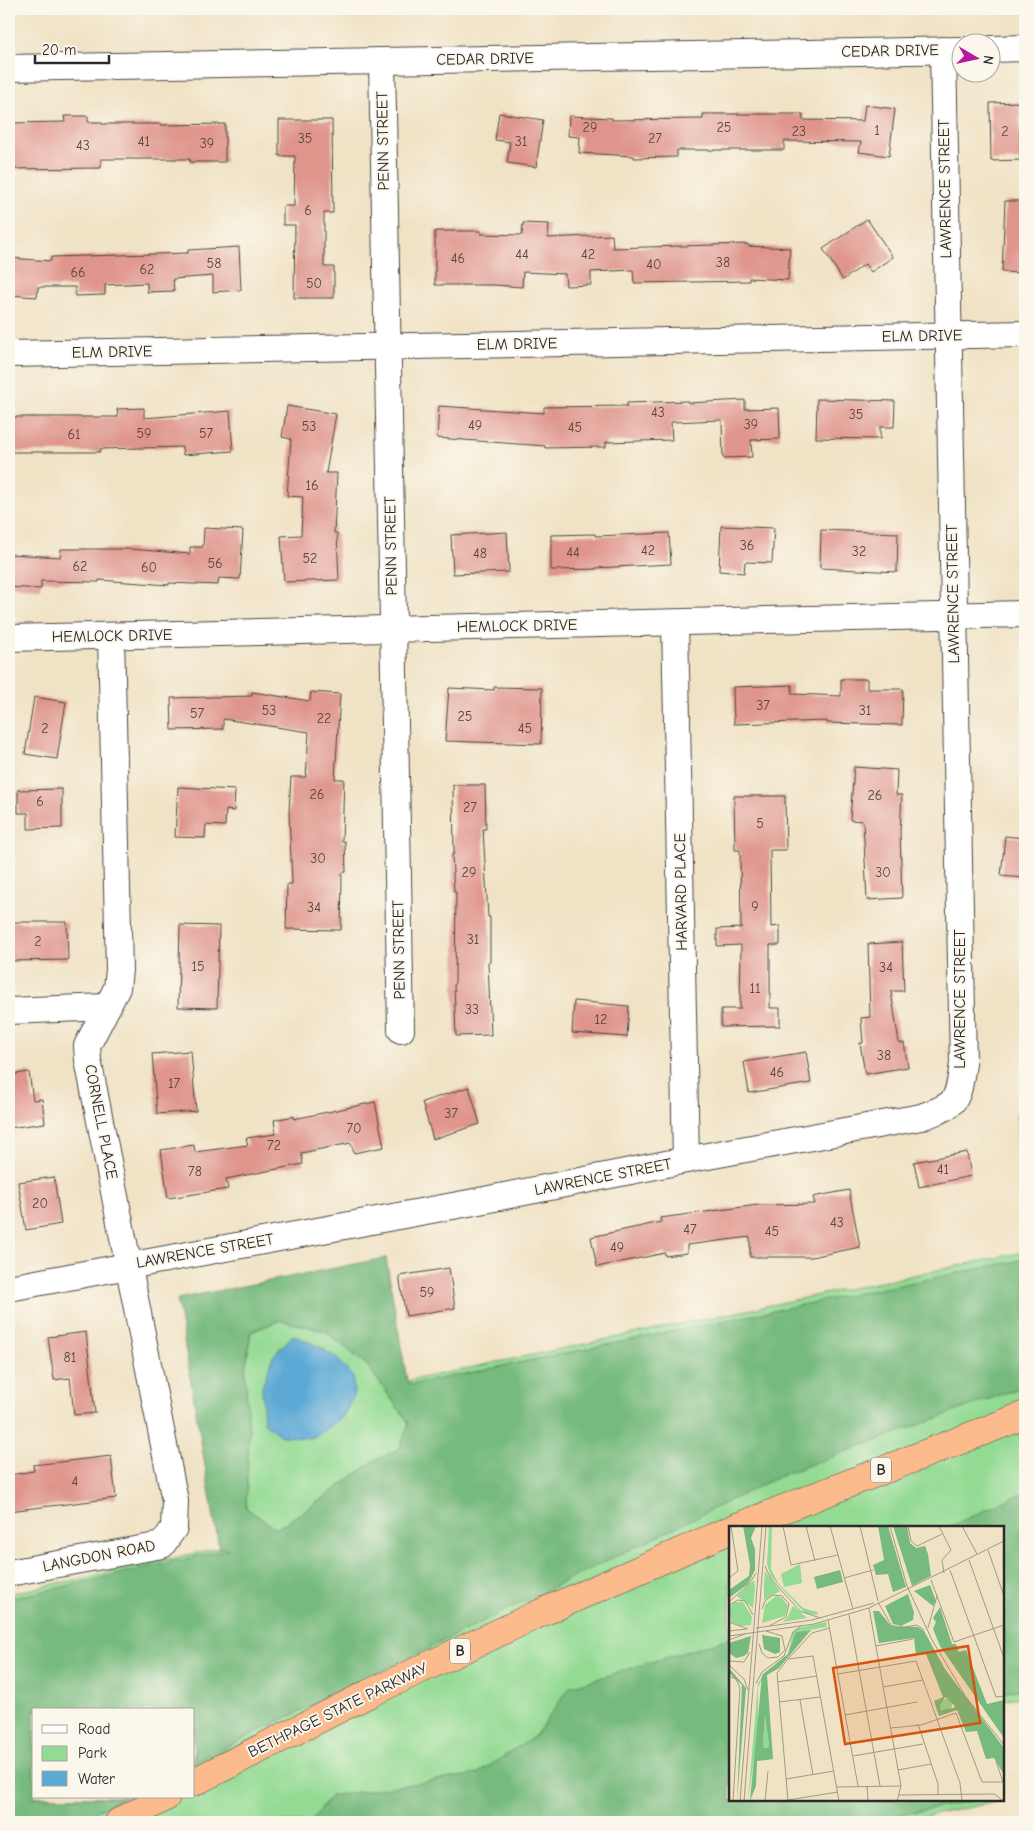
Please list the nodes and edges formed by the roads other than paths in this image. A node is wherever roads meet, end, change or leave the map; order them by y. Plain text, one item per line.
1 (1025, 48) edge
2 (1002, 49) edge
3 (952, 50) edge
4 (382, 61) junction
5 (9, 68) edge
6 (1025, 334) edge
7 (948, 335) junction
8 (386, 347) junction
9 (9, 354) edge
10 (1025, 614) edge
11 (954, 616) junction
12 (675, 622) junction
13 (393, 629) junction
14 (111, 636) junction
15 (9, 638) edge
16 (107, 1007) junction
17 (9, 1011) edge
18 (401, 1030) dead end
19 (686, 1160) junction
20 (129, 1265) junction
21 (9, 1288) edge
22 (1025, 1415) edge
23 (172, 1489) joint
24 (740, 1526) edge
25 (729, 1530) edge
26 (9, 1573) edge
27 (195, 1781) edge
28 (164, 1798) edge
29 (119, 1822) edge

1 - 2 street
3 - 4 street, CEDAR DRIVE
3 - 7 street, LAWRENCE STREET
4 - 5 street, CEDAR DRIVE
4 - 8 street, PENN STREET
6 - 7 street, ELM DRIVE
7 - 8 street, ELM DRIVE
7 - 11 street, LAWRENCE STREET
8 - 9 street, ELM DRIVE
8 - 13 street, PENN STREET
10 - 11 street, HEMLOCK DRIVE
11 - 12 street, HEMLOCK DRIVE
11 - 19 street, LAWRENCE STREET
12 - 13 street, HEMLOCK DRIVE
12 - 19 street, HARVARD PLACE
13 - 14 street, HEMLOCK DRIVE
13 - 18 street, PENN STREET
14 - 15 street, HEMLOCK DRIVE
14 - 16 street, CORNELL PLACE
16 - 17 street
16 - 20 street, CORNELL PLACE
19 - 20 street, LAWRENCE STREET
20 - 21 street, LAWRENCE STREET
20 - 23 street, CORNELL PLACE
22 - 24 highway, B
23 - 26 street, LANGDON ROAD
25 - 27 highway, BETHPAGE STATE PARKWAY / B
28 - 29 highway

